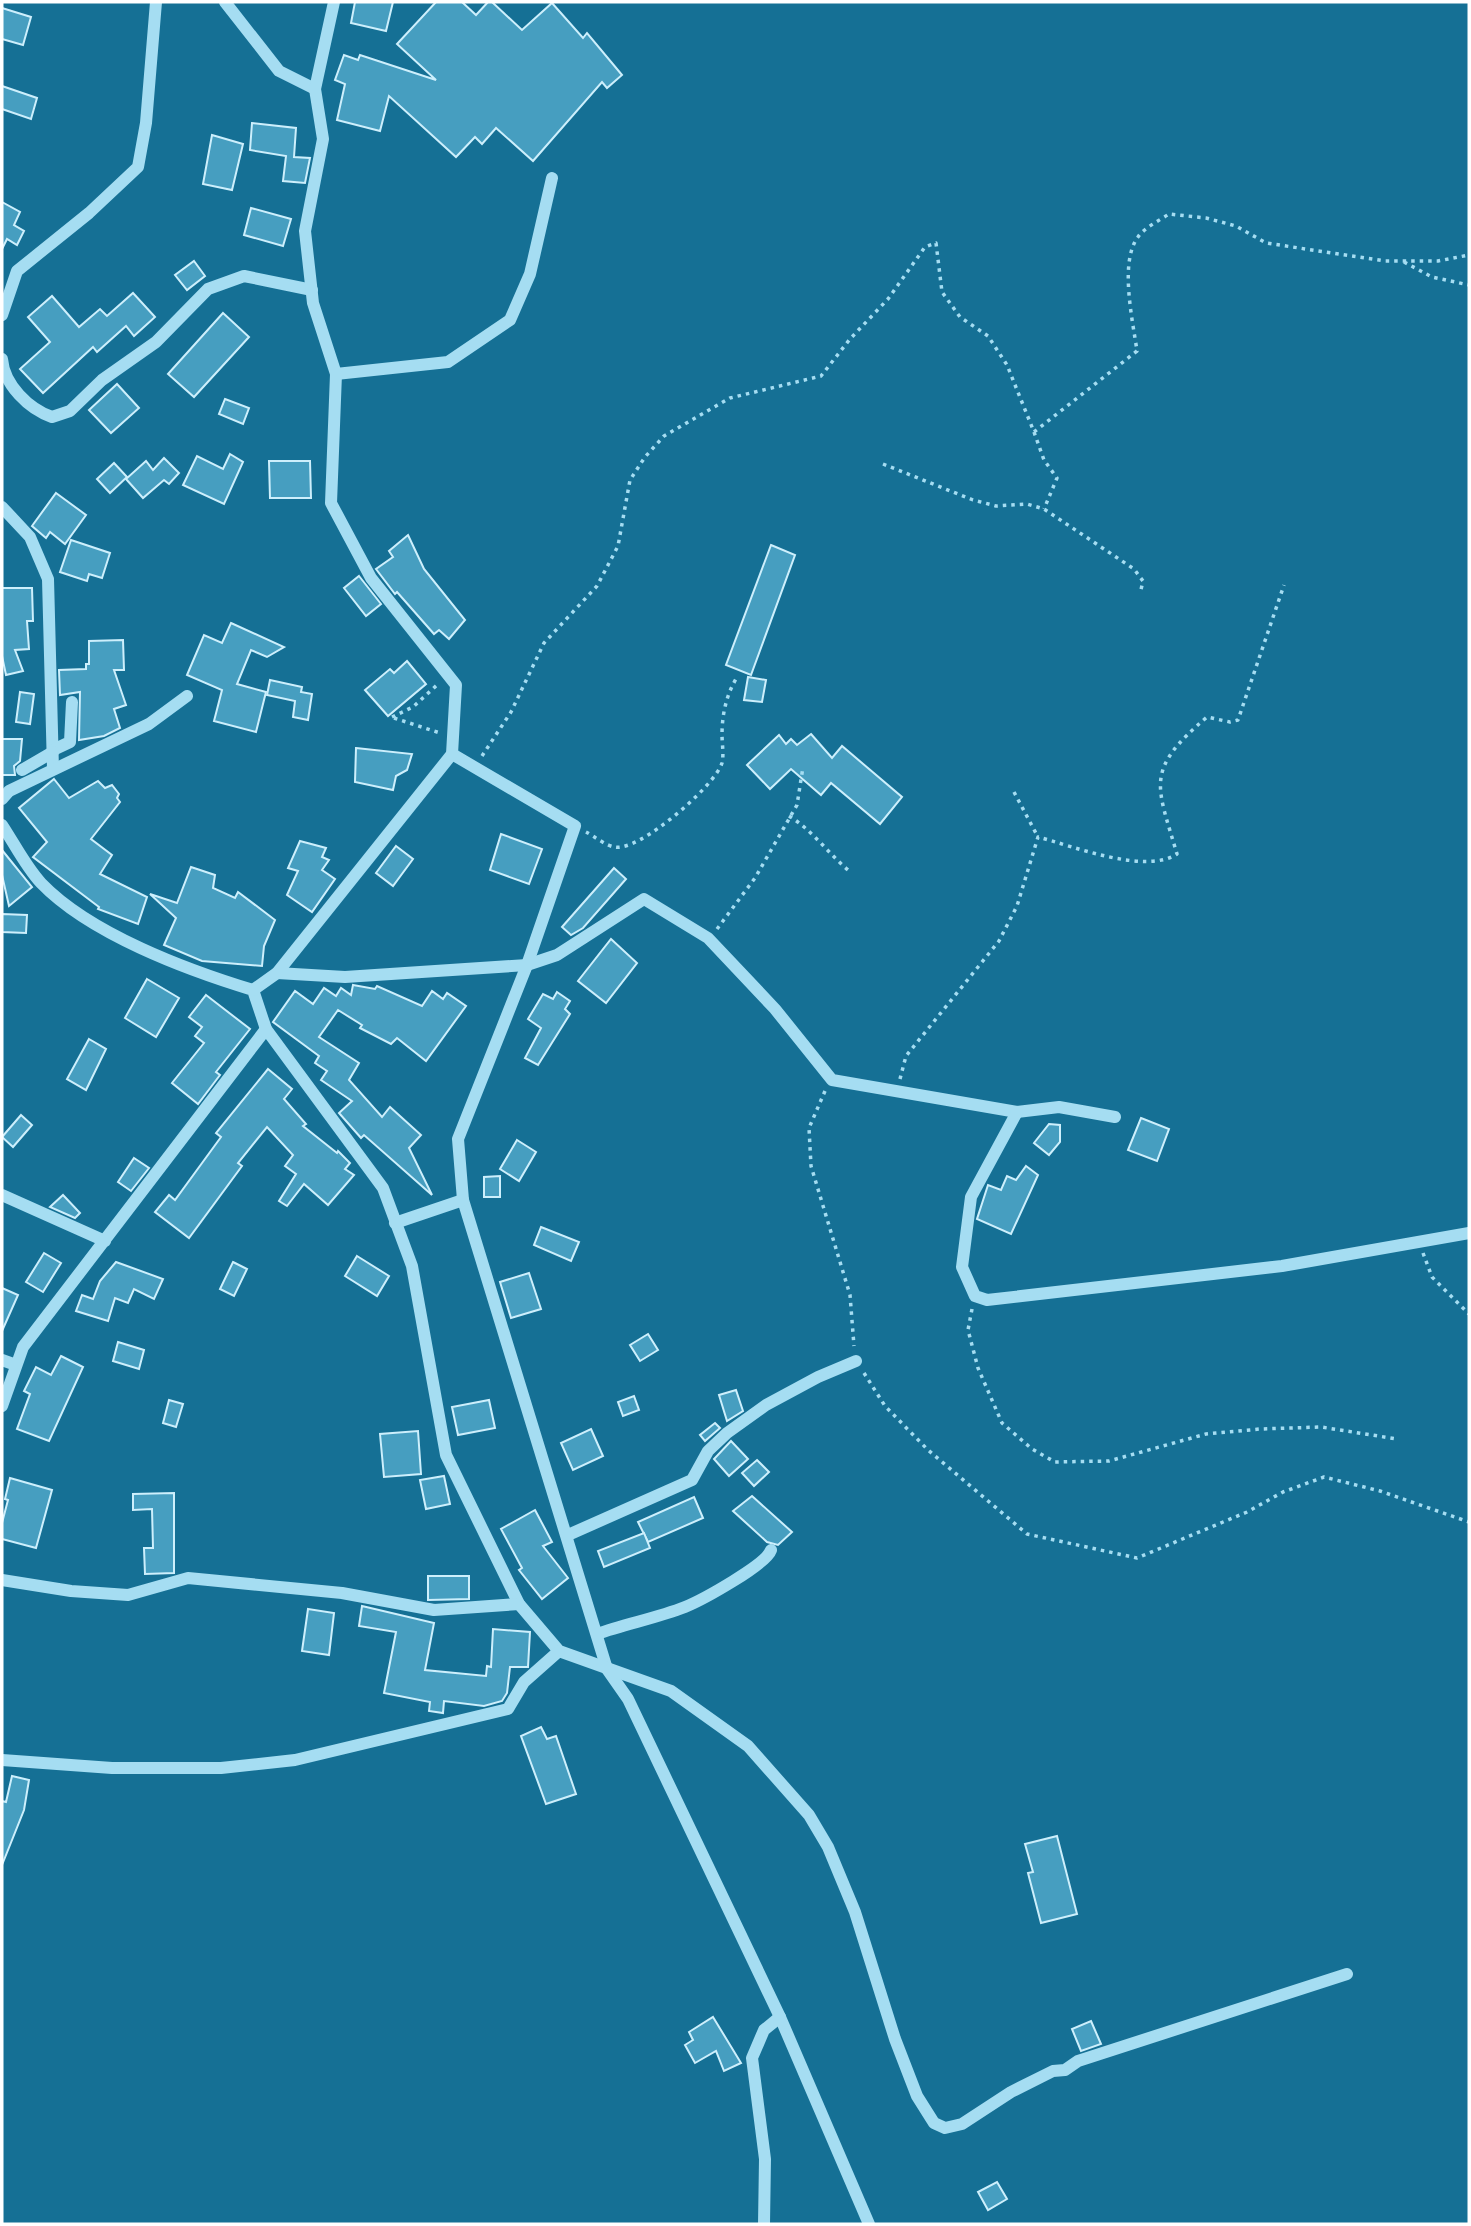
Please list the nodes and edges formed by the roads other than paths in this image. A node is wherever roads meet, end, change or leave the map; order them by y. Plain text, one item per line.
1 (156, 2) edge
2 (225, 2) edge
3 (334, 2) edge
4 (315, 89) junction
5 (552, 178) dead end
6 (312, 289) junction
7 (2, 315) edge
8 (2, 359) edge
9 (336, 374) junction
10 (2, 507) edge
11 (187, 696) dead end
12 (72, 702) dead end
13 (53, 751) junction
14 (452, 754) junction
15 (53, 769) junction
16 (22, 770) dead end
17 (2, 799) edge
18 (2, 825) edge
19 (527, 965) junction
20 (277, 973) junction
21 (253, 990) junction
22 (266, 1029) junction
23 (1017, 1112) junction
24 (1115, 1117) dead end
25 (2, 1195) edge
26 (463, 1200) junction
27 (395, 1223) junction
28 (1469, 1233) edge
29 (105, 1241) junction
30 (2, 1360) edge
31 (856, 1361) road end
32 (16, 1365) junction
33 (2, 1406) edge
34 (568, 1535) junction
35 (771, 1550) dead end
36 (2, 1580) edge
37 (519, 1604) junction
38 (597, 1634) junction
39 (559, 1651) junction
40 (607, 1669) junction
41 (2, 1760) edge
42 (1348, 1974) dead end
43 (780, 2017) junction
44 (764, 2224) edge
45 (869, 2224) edge

1 - 7 street
2 - 4 street
3 - 4 street
4 - 6 street
5 - 9 street
6 - 8 street
6 - 9 street
9 - 14 street
10 - 13 street
11 - 15 street
12 - 13 street
13 - 15 street
13 - 16 street
14 - 19 street
14 - 20 street
15 - 17 street
18 - 21 street
19 - 20 street
19 - 23 street
19 - 26 street
20 - 21 street
21 - 22 street
22 - 27 street
22 - 29 street
23 - 24 street
23 - 28 street
25 - 29 street
26 - 27 street
26 - 34 street
27 - 37 street
29 - 32 street
30 - 32 street
31 - 34 street
32 - 33 street
34 - 38 street
35 - 38 street
36 - 37 street
37 - 39 street
38 - 40 street
39 - 40 street
39 - 41 street
40 - 42 street
40 - 43 street
43 - 44 street
43 - 45 street

